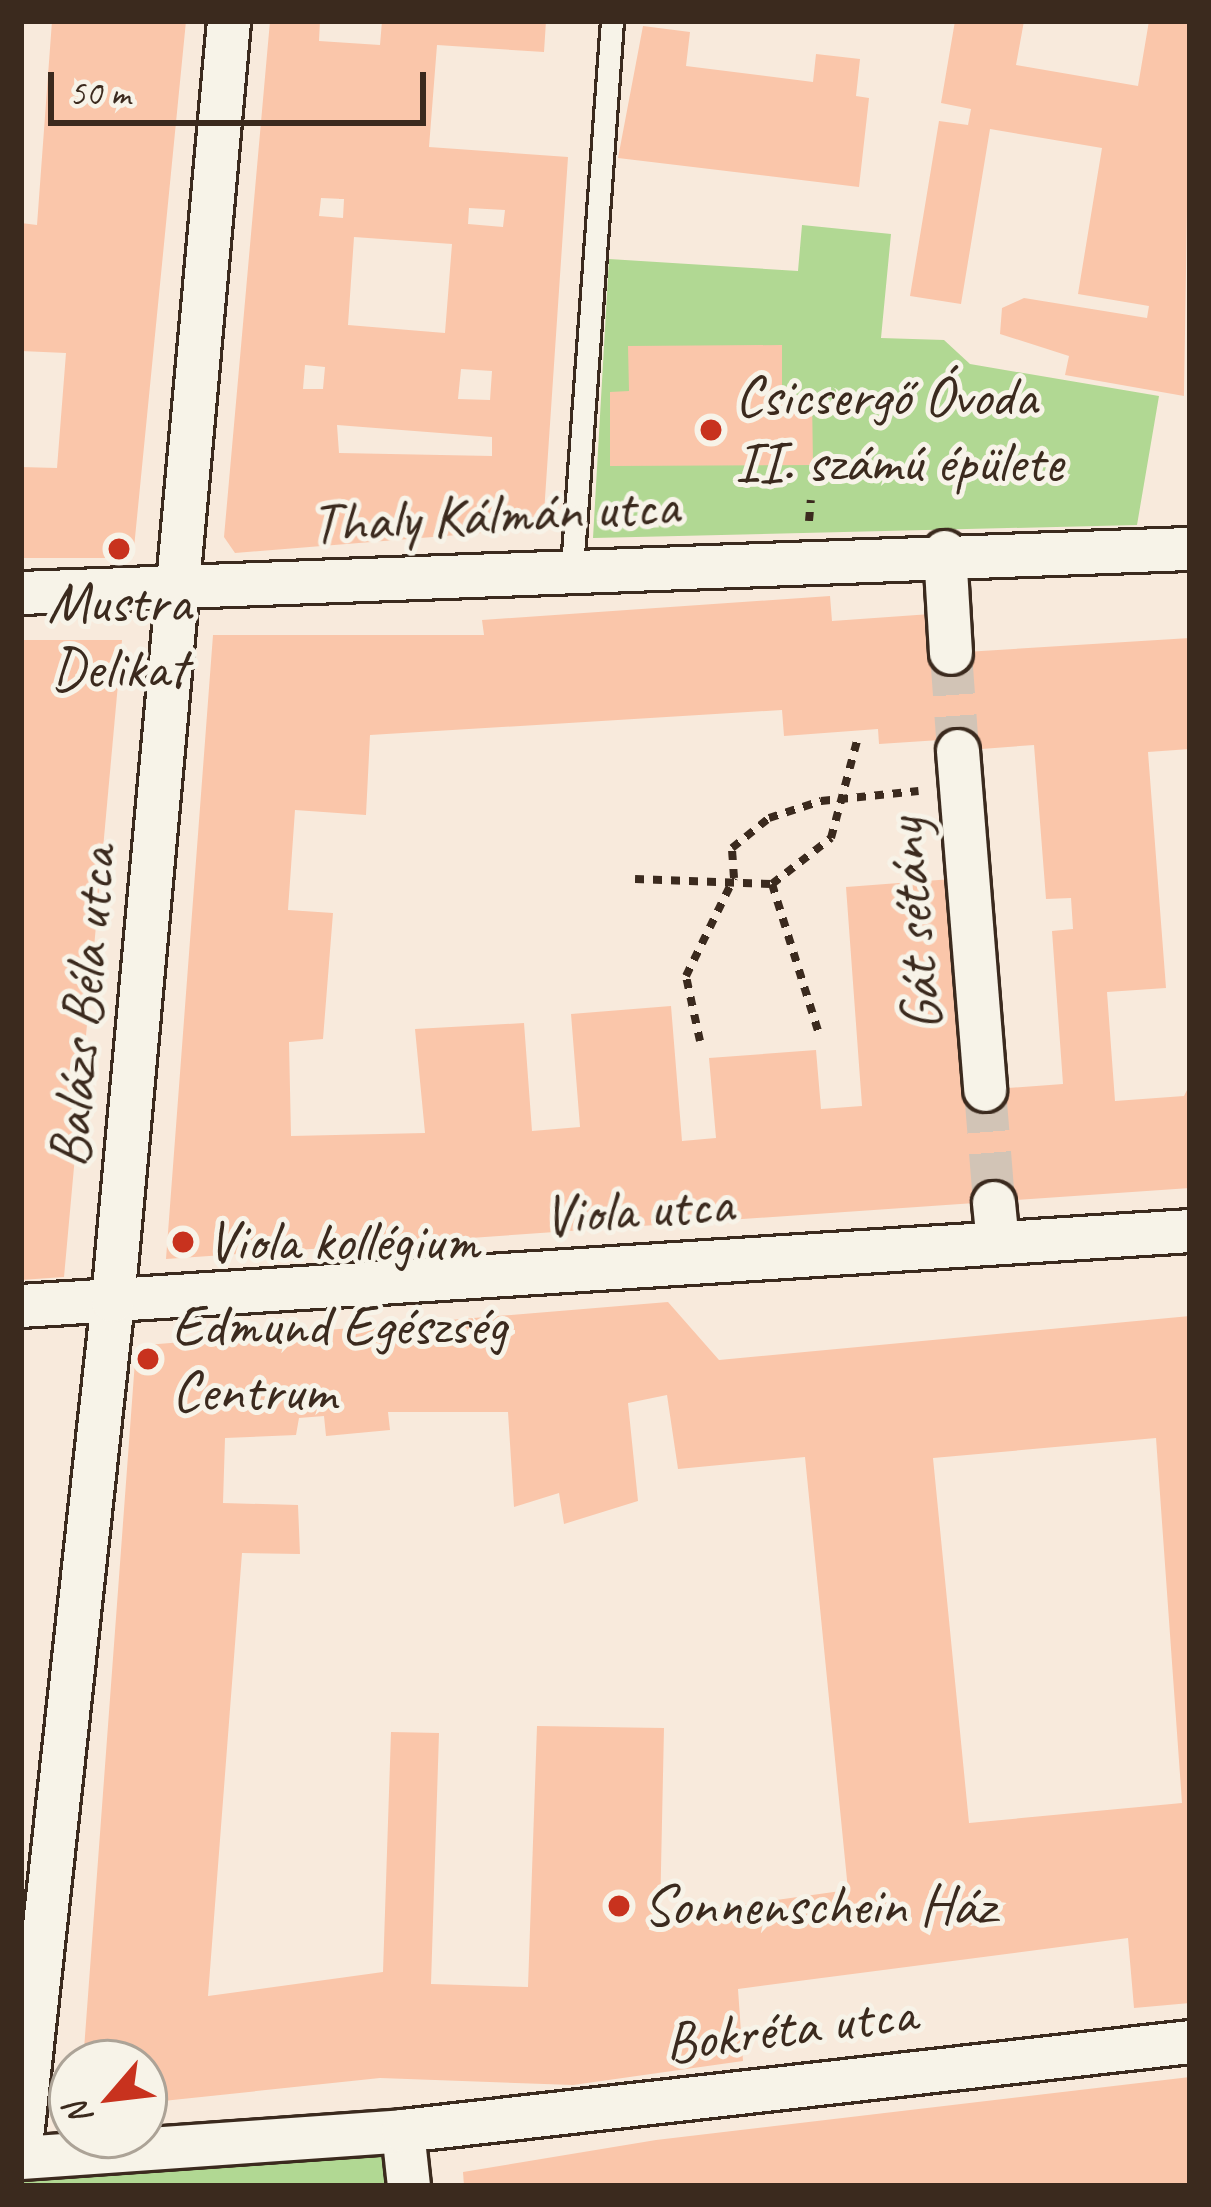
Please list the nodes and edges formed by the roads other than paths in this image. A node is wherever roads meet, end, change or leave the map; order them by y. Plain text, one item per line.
1 (229, 21) edge
2 (612, 21) edge
3 (1190, 549) edge
4 (945, 552) junction
5 (572, 568) junction
6 (180, 586) junction
7 (21, 593) edge
8 (951, 653) tunnel mouth
9 (959, 769) tunnel mouth
10 (985, 1090) tunnel mouth
11 (1190, 1232) edge
12 (113, 1301) junction
13 (21, 1306) edge
14 (1190, 2042) edge
15 (403, 2131) junction
16 (21, 2146) edge
17 (21, 2158) edge
18 (409, 2186) edge

1 - 6 street, Balázs Béla utca
2 - 5 lane
3 - 4 street, Thaly Kálmán utca
4 - 5 street, Thaly Kálmán utca
4 - 8 street
5 - 6 street, Thaly Kálmán utca
6 - 7 street, Thaly Kálmán utca
6 - 12 street, Balázs Béla utca
9 - 10 street, Gát sétány
11 - 12 street, Viola utca
12 - 13 street, Viola utca
12 - 16 street, Balázs Béla utca
14 - 15 street, Bokréta utca
15 - 17 street, Bokréta utca
15 - 18 street

